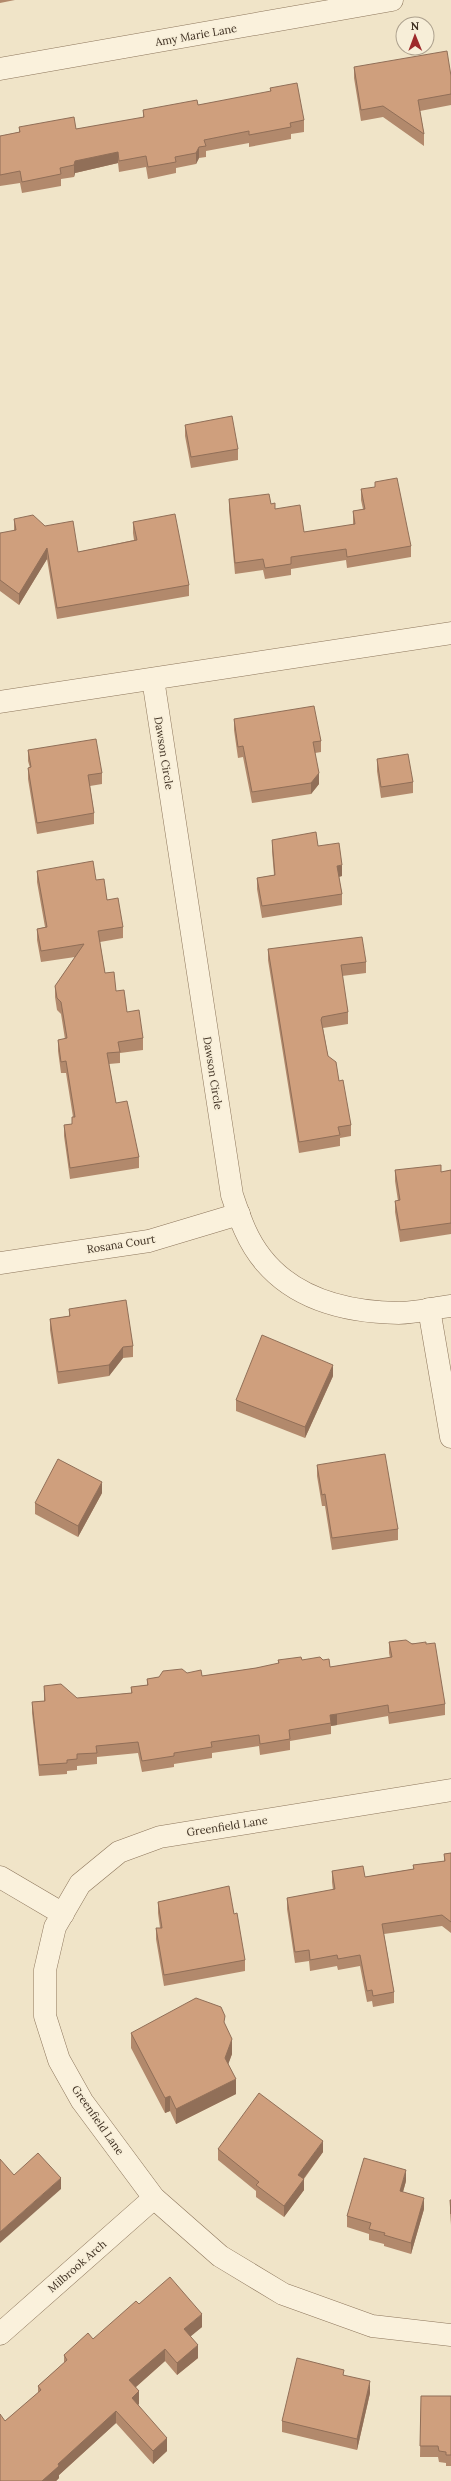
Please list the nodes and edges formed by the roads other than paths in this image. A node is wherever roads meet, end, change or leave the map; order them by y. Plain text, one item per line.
1 (392, 0) edge
2 (0, 69) edge
3 (451, 633) edge
4 (153, 679) junction
5 (0, 702) edge
6 (239, 1214) junction
7 (0, 1263) edge
8 (451, 1306) edge
9 (430, 1309) junction
10 (451, 1437) edge
11 (451, 1790) edge
12 (0, 1877) edge
13 (63, 1914) junction
14 (154, 2198) junction
15 (0, 2334) edge
16 (451, 2335) edge

1 - 2 street, Amy Marie Lane
3 - 4 street
4 - 5 street
4 - 6 street, Dawson Circle
6 - 7 street, Rosana Court
6 - 9 street, Dawson Circle
8 - 9 street, Dawson Circle
9 - 10 street
11 - 13 street, Greenfield Lane
12 - 13 street
13 - 14 street, Greenfield Lane
14 - 15 street, Milbrook Arch
14 - 16 street, Greenfield Lane

